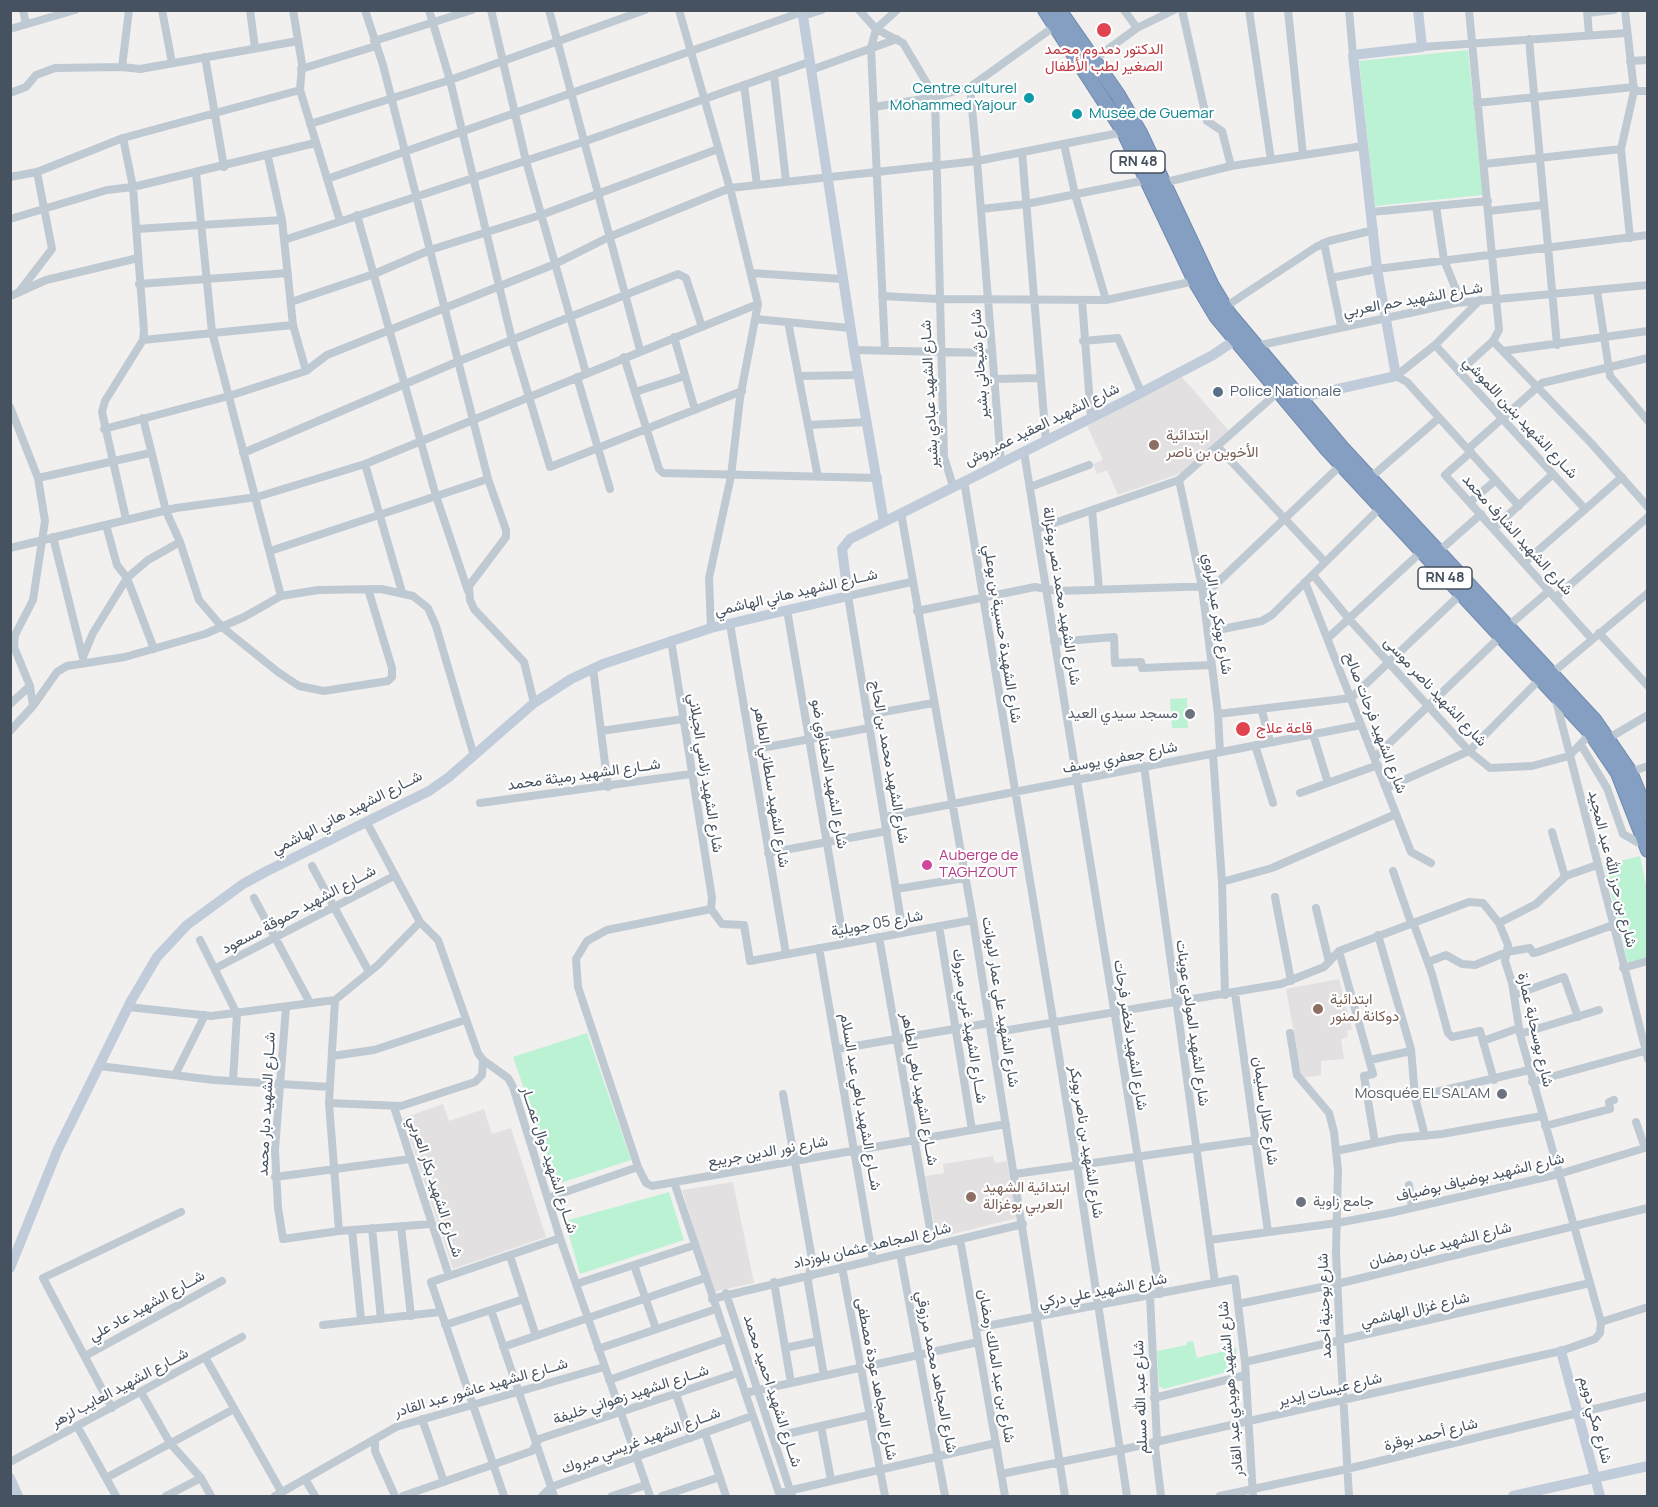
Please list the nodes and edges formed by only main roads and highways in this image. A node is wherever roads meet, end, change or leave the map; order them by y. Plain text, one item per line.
1 (1045, 10) edge
2 (1059, 10) edge
3 (1235, 331) junction
4 (1346, 460) junction
5 (1465, 591) junction
6 (1558, 691) junction
7 (1647, 816) edge
8 (1646, 844) edge

1 - 3 highway, RN 48
2 - 3 highway, RN 48
3 - 4 highway, RN 48
3 - 4 highway, RN 48
4 - 5 highway, RN 48
4 - 5 highway, RN 48
5 - 6 highway, RN 48
6 - 7 highway, RN 48
6 - 8 highway, RN 48

